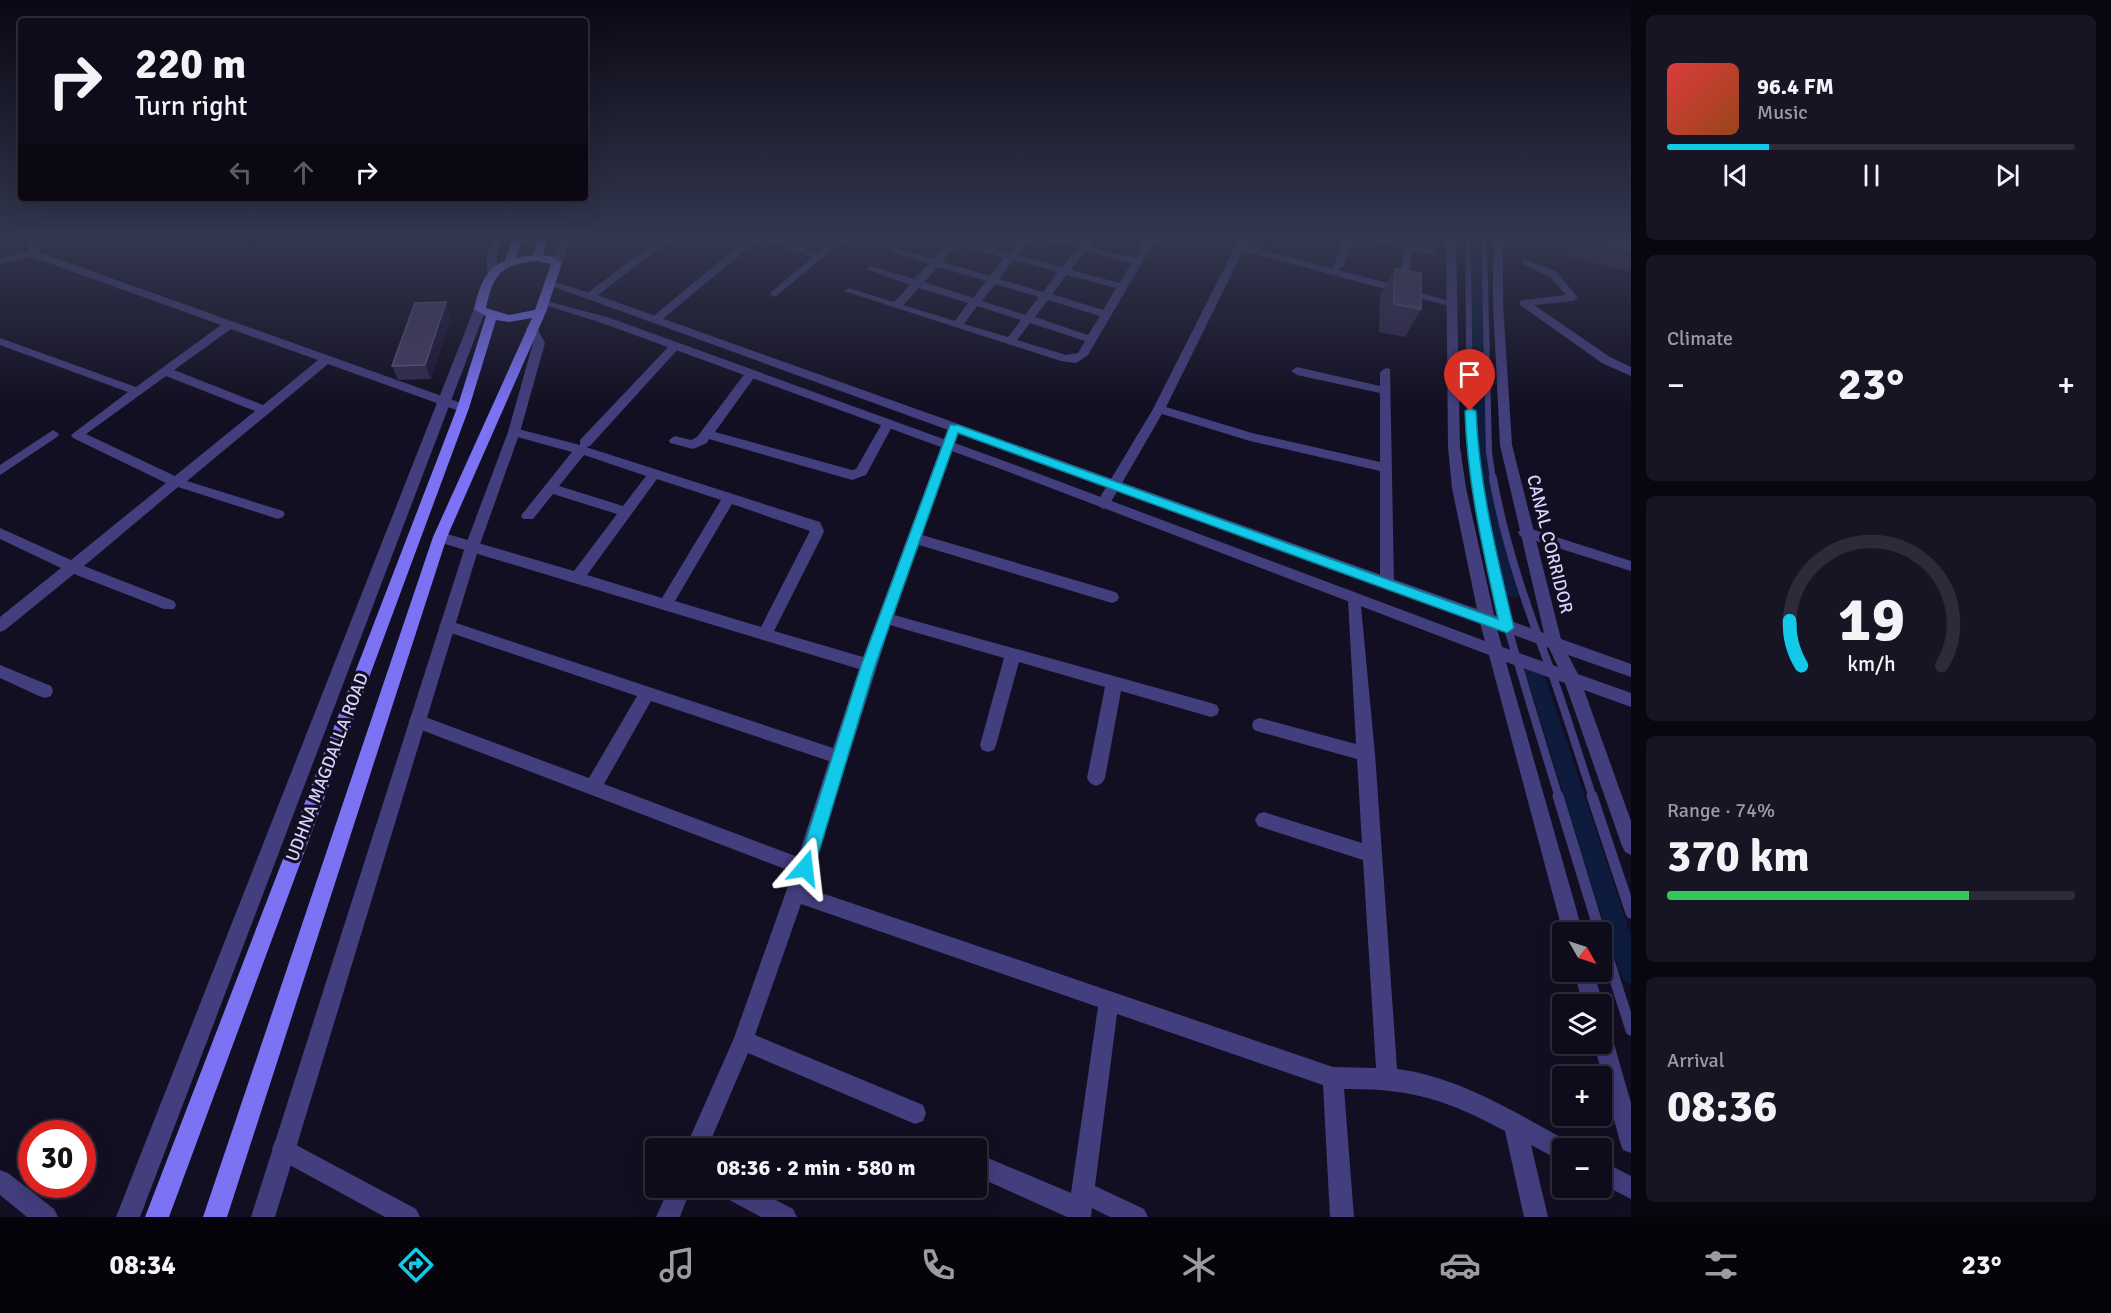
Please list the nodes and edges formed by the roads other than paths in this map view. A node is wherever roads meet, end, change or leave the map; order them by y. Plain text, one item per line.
1 (145, 294) edge
2 (485, 294) edge
3 (547, 294) edge
4 (583, 294) edge
5 (593, 294) edge
6 (687, 294) edge
7 (858, 294) edge
8 (908, 294) edge
9 (949, 294) edge
10 (982, 294) edge
11 (1039, 294) edge
12 (1119, 294) edge
13 (1216, 294) edge
14 (1418, 294) edge
15 (1453, 294) edge
16 (1469, 294) edge
17 (1485, 294) edge
18 (1498, 294) edge
19 (1570, 294) edge
20 (590, 296) junction
21 (1046, 296) junction
22 (975, 302) junction
23 (1453, 304) junction
24 (896, 306) junction
25 (486, 313) junction
26 (538, 314) junction
27 (1106, 314) junction
28 (1028, 319) junction
29 (655, 320) junction
30 (230, 324) junction
31 (957, 325) junction
32 (1091, 339) junction
33 (0, 341) edge
34 (1010, 342) junction
35 (675, 346) junction
36 (328, 358) junction
37 (165, 371) junction
38 (1297, 371) dead end
39 (1386, 372) dead end
40 (1631, 372) edge
41 (750, 375) junction
42 (136, 391) junction
43 (1386, 391) junction
44 (443, 401) junction
45 (463, 408) junction
46 (1159, 409) junction
47 (264, 410) junction
48 (888, 423) junction
49 (954, 428) junction
50 (514, 432) junction
51 (53, 434) dead end
52 (708, 434) junction
53 (675, 440) dead end
54 (947, 446) junction
55 (583, 447) junction
56 (3, 466) edge
57 (1385, 468) junction
58 (654, 474) junction
59 (176, 482) junction
60 (1113, 484) junction
61 (550, 488) junction
62 (729, 498) junction
63 (1103, 504) junction
64 (626, 512) junction
65 (278, 514) dead end
66 (528, 516) dead end
67 (1525, 532) junction
68 (0, 533) edge
69 (440, 537) junction
70 (914, 538) junction
71 (472, 547) junction
72 (1631, 566) edge
73 (72, 567) junction
74 (577, 578) junction
75 (1387, 584) junction
76 (1112, 597) dead end
77 (1355, 600) junction
78 (665, 605) junction
79 (169, 606) dead end
80 (885, 618) junction
81 (1487, 620) junction
82 (0, 626) edge
83 (447, 626) junction
84 (1507, 628) junction
85 (765, 634) junction
86 (1537, 638) junction
87 (1555, 645) junction
88 (1495, 650) junction
89 (1013, 654) junction
90 (1516, 658) junction
91 (868, 666) junction
92 (0, 671) edge
93 (1631, 671) edge
94 (1551, 672) junction
95 (1572, 679) junction
96 (1114, 683) junction
97 (45, 690) dead end
98 (647, 693) junction
99 (1631, 700) edge
100 (1211, 710) dead end
101 (417, 721) junction
102 (1260, 725) dead end
103 (988, 745) dead end
104 (1367, 754) junction
105 (839, 757) junction
106 (1096, 778) dead end
107 (593, 788) junction
108 (1264, 820) dead end
109 (1631, 846) edge
110 (1373, 855) junction
111 (805, 868) junction
112 (796, 893) junction
113 (1631, 913) edge
114 (1570, 922) edge
115 (1597, 922) edge
116 (1612, 970) edge
117 (1109, 1001) junction
118 (1631, 1030) edge
119 (743, 1040) junction
120 (1607, 1054) edge
121 (1333, 1078) junction
122 (1387, 1078) junction
123 (915, 1113) dead end
124 (1515, 1125) junction
125 (701, 1138) edge
126 (1631, 1142) edge
127 (1552, 1145) edge
128 (283, 1149) junction
129 (987, 1168) edge
130 (1612, 1178) edge
131 (0, 1181) edge
132 (1631, 1188) edge
133 (676, 1198) edge
134 (749, 1198) edge
135 (1080, 1206) edge
136 (46, 1217) edge
137 (128, 1217) edge
138 (157, 1217) edge
139 (215, 1217) edge
140 (263, 1217) edge
141 (408, 1217) edge
142 (668, 1217) edge
143 (785, 1217) edge
144 (1136, 1217) edge
145 (1342, 1217) edge
146 (1536, 1217) edge

1 - 30 street
2 - 25 main road
3 - 26 main road
4 - 20 street
5 - 20 street
6 - 29 street
7 - 24 street
8 - 24 street
9 - 22 street
10 - 22 street
11 - 21 street
12 - 27 street
13 - 46 street
14 - 23 street
15 - 23 street
16 - 84 lane
17 - 86 lane
18 - 67 street, CANAL CORRIDOR
19 - 40 street
20 - 29 street
21 - 27 street
21 - 28 street
22 - 28 street
22 - 31 street
23 - 81 street
24 - 31 street
25 - 26 main road
25 - 44 street
25 - 45 main road, UDHNA MAGDALLA ROAD
26 - 35 street
26 - 50 street
26 - 69 main road
27 - 32 street
28 - 32 street
28 - 34 street
29 - 49 street
30 - 36 street
30 - 37 street
31 - 34 street
32 - 34 street
33 - 42 street
35 - 41 street
35 - 55 street
36 - 44 street
36 - 47 street
37 - 42 street
37 - 47 street
38 - 43 street
39 - 43 street
41 - 48 street
41 - 52 street
42 - 59 street
43 - 57 street
44 - 45 street
44 - 137 street
45 - 138 main road, UDHNA MAGDALLA ROAD
46 - 57 street
46 - 60 street
47 - 59 street
48 - 52 street
48 - 54 street
49 - 54 street
49 - 60 street
50 - 55 street
50 - 71 street
51 - 56 street
52 - 53 street
54 - 63 street
54 - 70 street
55 - 58 street
55 - 61 street
57 - 75 street
58 - 62 street
58 - 64 street
59 - 65 street
59 - 73 street
60 - 63 street
60 - 75 street
61 - 64 street
61 - 66 street
62 - 78 street
62 - 85 street
63 - 77 street
64 - 74 street
67 - 72 street
67 - 87 street, CANAL CORRIDOR
68 - 73 street
69 - 71 street
69 - 139 main road
70 - 76 street
70 - 80 street
71 - 74 street
71 - 83 street
73 - 79 street
73 - 82 street
74 - 78 street
75 - 81 street
77 - 88 street
77 - 104 street
78 - 85 street
80 - 89 street
80 - 91 street
81 - 84 street
81 - 88 street
83 - 98 street
83 - 101 street
84 - 86 street
84 - 90 lane
85 - 91 street
86 - 87 street
86 - 94 lane
87 - 93 street
87 - 95 street, CANAL CORRIDOR
88 - 90 street
88 - 114 street
89 - 96 street
89 - 103 street
90 - 94 street
90 - 115 lane
91 - 105 street
92 - 97 street
94 - 95 street
94 - 113 lane
95 - 99 street
95 - 109 street, CANAL CORRIDOR
96 - 100 street
96 - 106 street
98 - 105 street
98 - 107 street
101 - 107 street
101 - 128 street
102 - 104 street
104 - 110 street
105 - 111 street
107 - 111 street
108 - 110 street
110 - 122 street
111 - 112 street
112 - 117 street
112 - 119 street
116 - 118 lane
117 - 121 street
117 - 135 street
119 - 123 street
119 - 125 street
120 - 126 street
121 - 122 street
121 - 145 street
122 - 124 street
124 - 127 street
124 - 146 street
128 - 140 street
128 - 141 street
129 - 135 street
130 - 132 street
131 - 136 street
133 - 142 street
134 - 143 street
135 - 144 street

